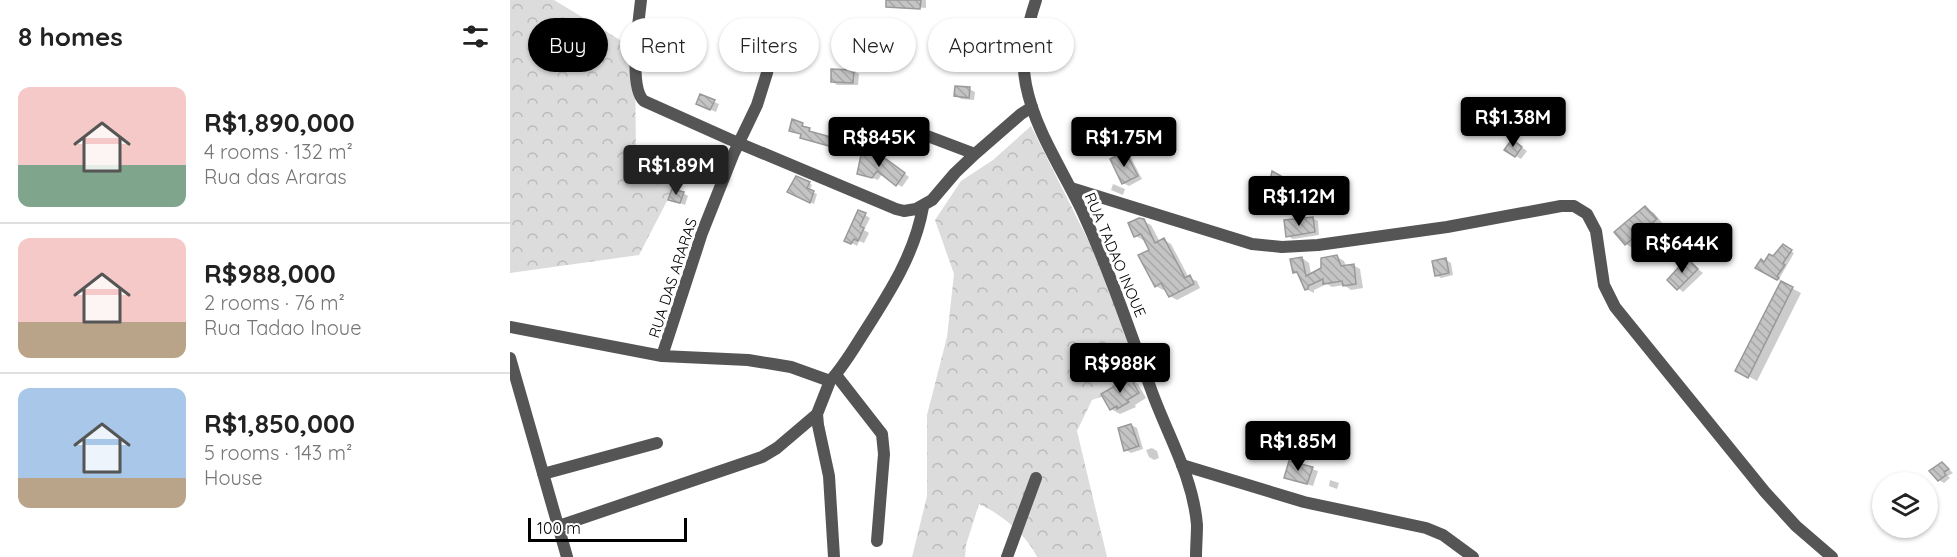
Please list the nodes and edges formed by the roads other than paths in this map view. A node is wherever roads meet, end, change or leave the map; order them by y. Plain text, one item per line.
1 (641, 0) edge
2 (1036, 0) edge
3 (767, 72) edge
4 (1032, 107) junction
5 (893, 123) dead end
6 (739, 143) junction
7 (975, 154) junction
8 (1071, 188) junction
9 (923, 207) junction
10 (510, 327) edge
11 (662, 356) junction
12 (510, 358) edge
13 (833, 378) junction
14 (817, 414) junction
15 (657, 443) dead end
16 (1182, 465) junction
17 (543, 474) junction
18 (1036, 478) dead end
19 (559, 526) junction
20 (877, 541) dead end
21 (567, 557) edge
22 (834, 557) edge
23 (1007, 557) edge
24 (1196, 557) edge
25 (1473, 557) edge
26 (1832, 557) edge

1 - 6 street
2 - 4 street, RUA TADAO INOUE
3 - 6 street, RUA DAS ARARAS
4 - 7 street
4 - 8 street, RUA TADAO INOUE
5 - 7 street
6 - 9 street
6 - 11 street, RUA DAS ARARAS
7 - 9 street
8 - 16 street, RUA TADAO INOUE
8 - 26 street
9 - 13 street
10 - 11 street
11 - 13 street
12 - 17 street
13 - 14 street
13 - 20 street
14 - 19 street
14 - 22 street
15 - 17 street
16 - 24 street, RUA TADAO INOUE
16 - 25 street
17 - 19 street
18 - 23 street
19 - 21 street

